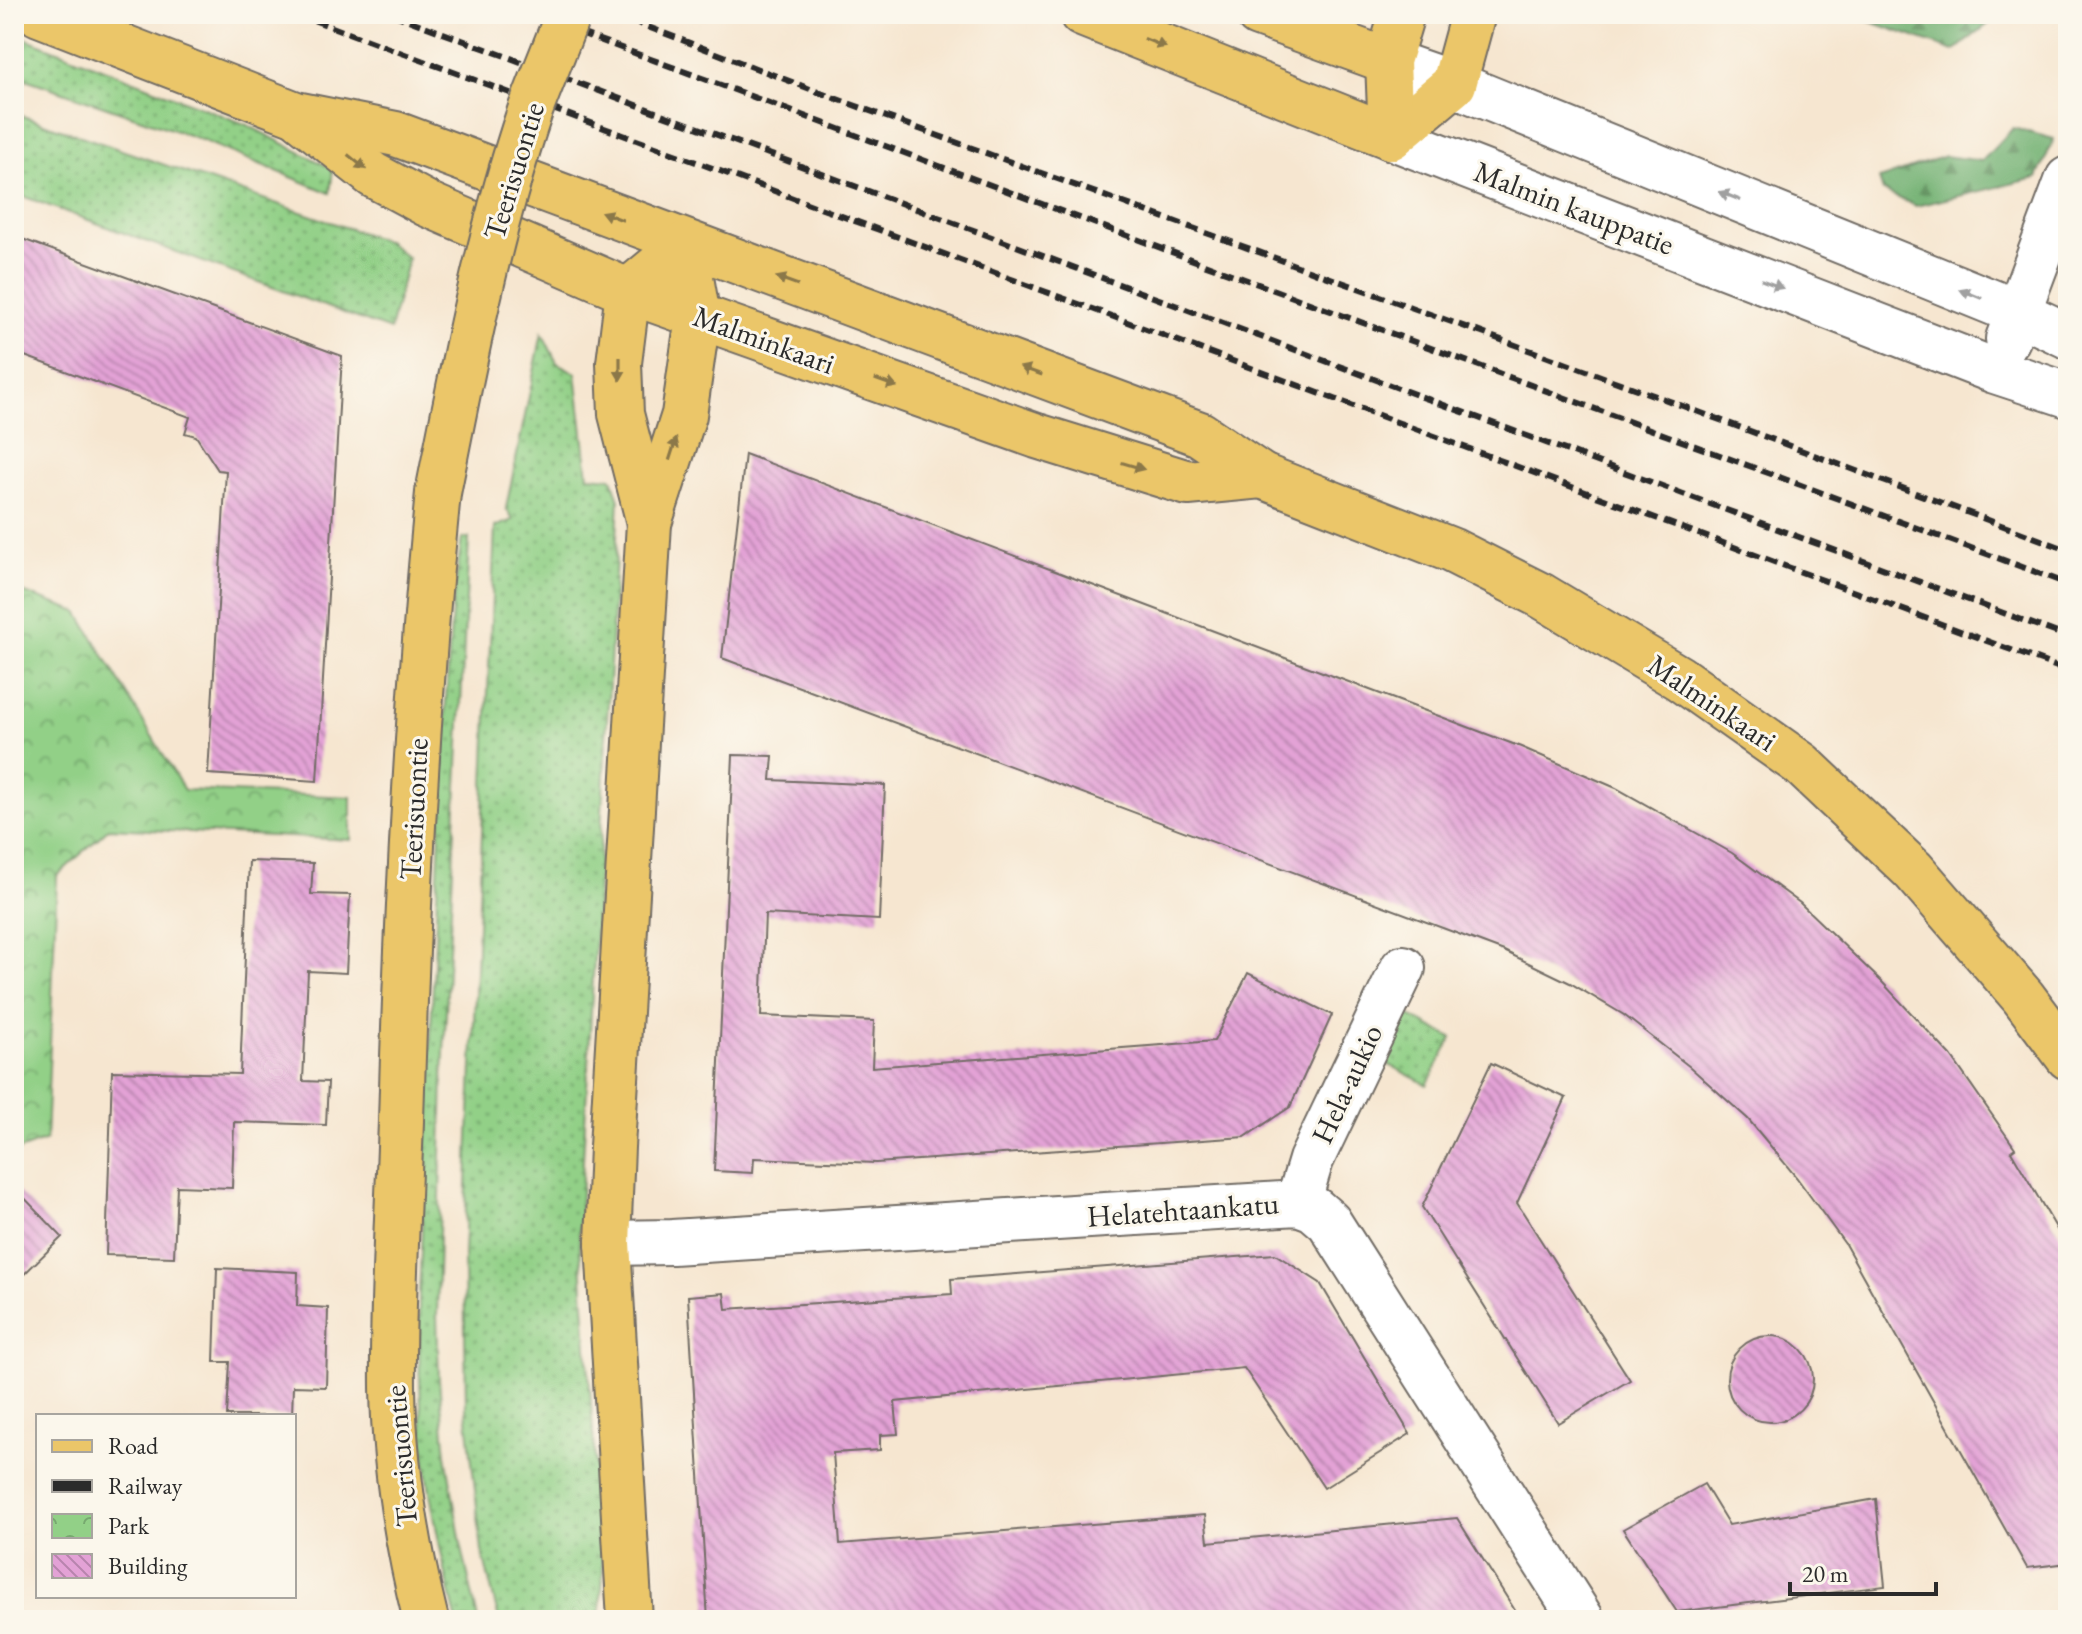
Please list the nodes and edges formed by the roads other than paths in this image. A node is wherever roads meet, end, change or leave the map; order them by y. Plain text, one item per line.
1 (39, 14) edge
2 (568, 14) edge
3 (1082, 14) edge
4 (1258, 14) edge
5 (1402, 14) edge
6 (1473, 14) edge
7 (1388, 61) junction
8 (1454, 84) junction
9 (296, 114) junction
10 (1391, 137) junction
11 (2068, 179) edge
12 (685, 244) junction
13 (628, 291) junction
14 (2019, 313) junction
15 (698, 317) junction
16 (2068, 336) edge
17 (1995, 371) junction
18 (2068, 395) edge
19 (1262, 476) junction
20 (649, 523) junction
21 (1403, 968) dead end
22 (2068, 1057) edge
23 (1298, 1203) junction
24 (608, 1243) junction
25 (426, 1620) edge
26 (630, 1620) edge
27 (1582, 1620) edge

1 - 9 main road, Malminkaari
2 - 25 main road, Teerisuontie, bridge
3 -> 10 main road, Malmin kauppatie
4 - 7 main road
5 - 7 main road
6 - 8 main road
7 - 8 street
7 - 10 main road
8 - 10 main road
14 -> 8 street
12 -> 9 main road, Malminkaari
9 -> 13 main road, Malminkaari
10 -> 17 street, Malmin kauppatie
11 - 14 street
12 - 13 main road
12 - 15 main road
19 -> 12 main road, Malminkaari
13 - 15 main road, Malminkaari
13 -> 20 main road
14 - 16 street
14 - 17 street
15 -> 19 main road, Malminkaari
20 -> 15 main road
17 - 18 street, Malmin kauppatie
19 - 22 main road, Malminkaari
20 - 24 main road
21 - 23 street, Hela-aukio
23 - 24 street, Helatehtaankatu
23 - 27 street, Helatehtaankatu
24 - 26 main road

